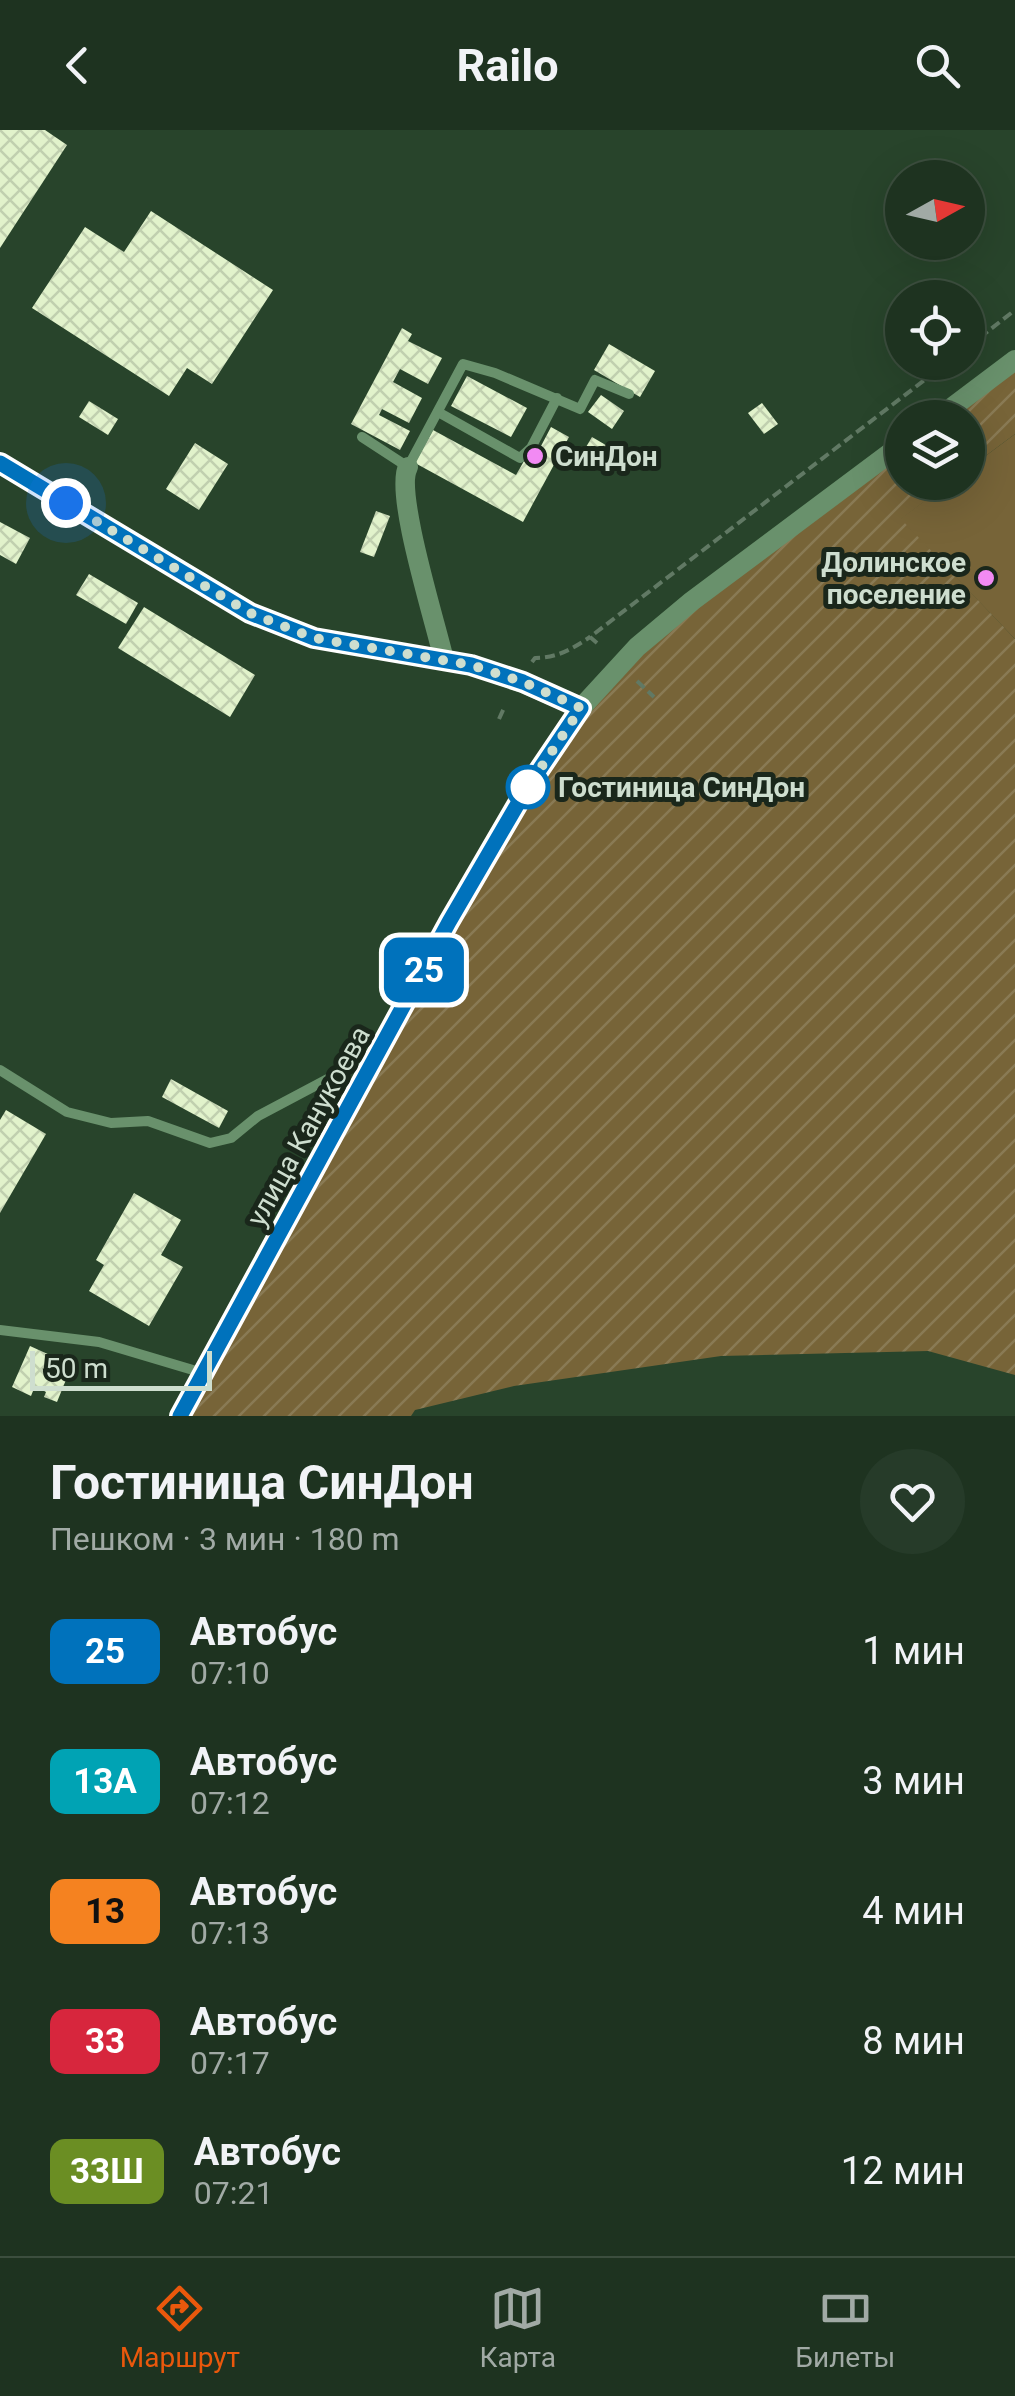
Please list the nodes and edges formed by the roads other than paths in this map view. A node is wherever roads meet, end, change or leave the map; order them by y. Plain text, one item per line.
1 (1015, 360) edge
2 (629, 394) dead end
3 (557, 398) junction
4 (962, 400) edge
5 (438, 412) junction
6 (362, 437) dead end
7 (885, 457) edge
8 (0, 463) edge
9 (408, 468) junction
10 (444, 660) junction
11 (581, 708) junction
12 (382, 1049) junction
13 (0, 1070) edge
14 (0, 1330) edge
15 (203, 1374) junction
16 (180, 1416) edge

1 - 4 street
2 - 3 lane
3 - 5 lane
3 - 5 lane
5 - 9 lane
6 - 9 lane
7 - 11 street, улица Канукоева
8 - 10 street
9 - 10 street
10 - 11 street
11 - 12 street, улица Канукоева
12 - 13 lane
12 - 15 street, улица Канукоева
14 - 15 lane
15 - 16 street, улица Канукоева

